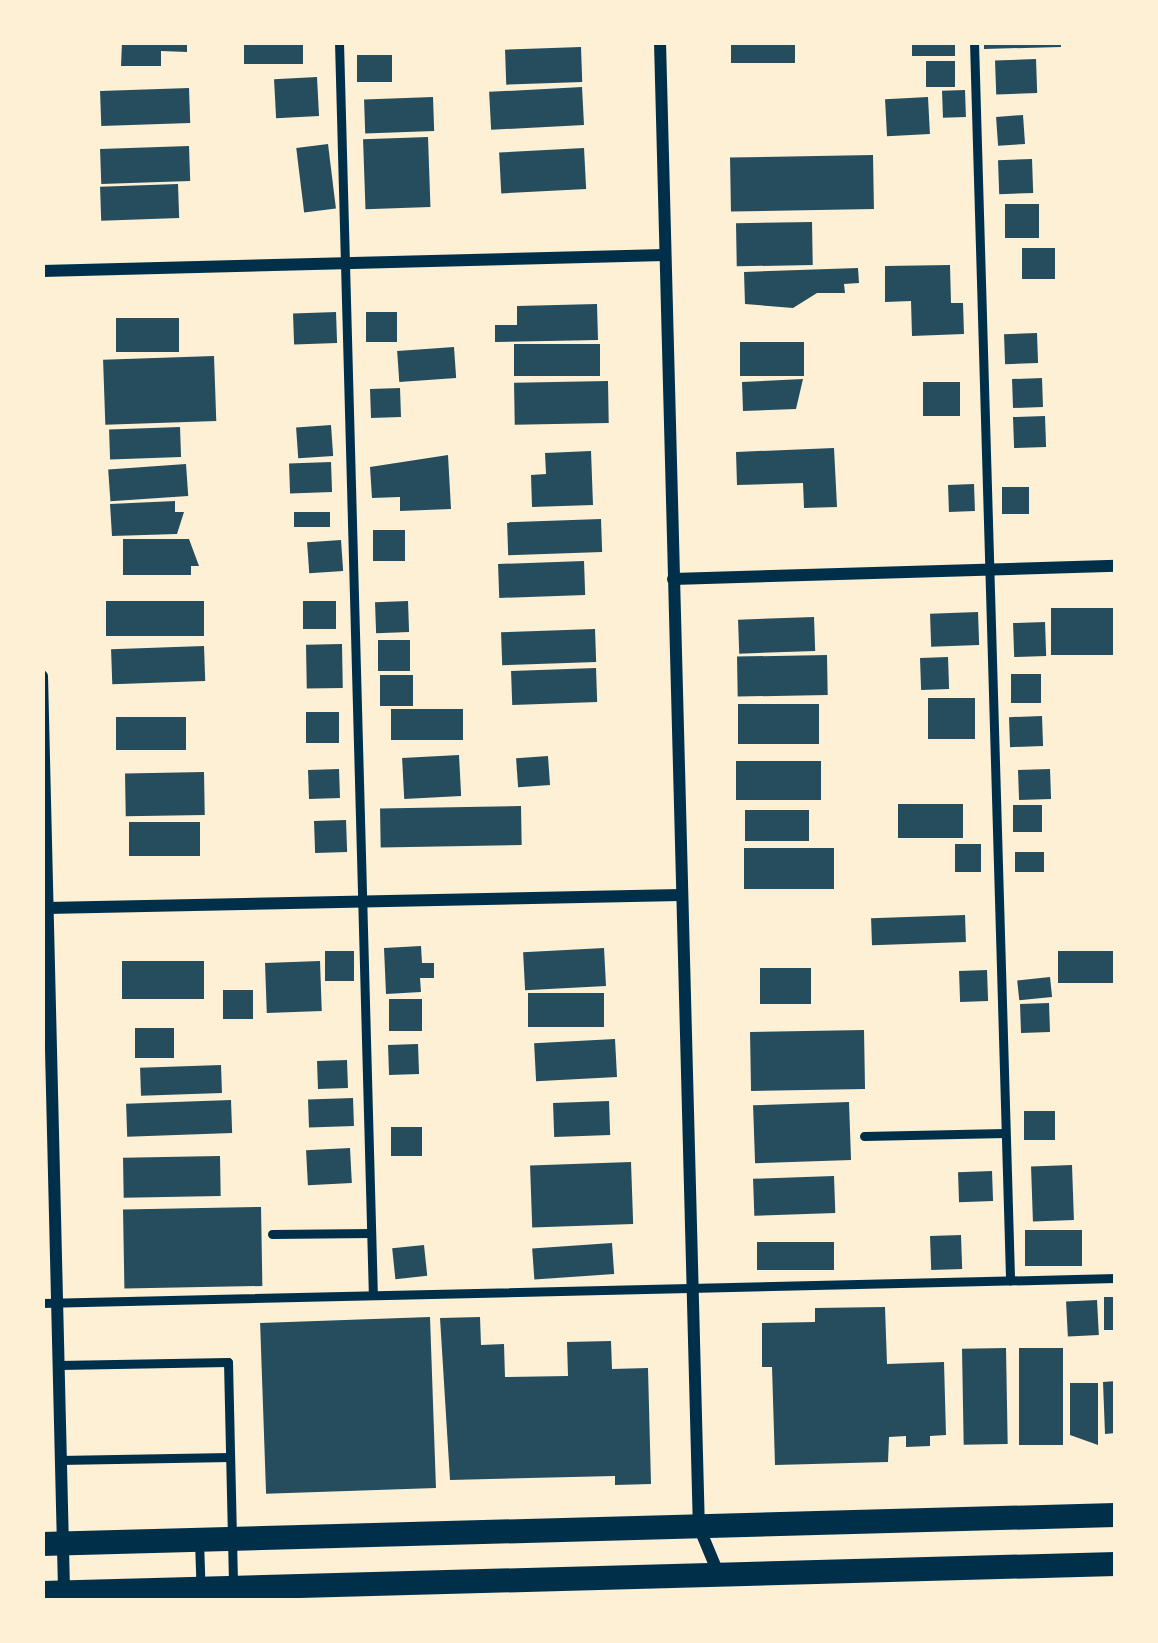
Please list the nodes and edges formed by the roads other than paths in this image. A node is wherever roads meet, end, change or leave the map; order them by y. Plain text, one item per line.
1 (340, 42) edge
2 (659, 42) edge
3 (974, 42) edge
4 (665, 255) junction
5 (346, 264) junction
6 (42, 271) edge
7 (1116, 566) edge
8 (989, 570) junction
9 (673, 579) junction
10 (42, 676) edge
11 (681, 895) junction
12 (362, 902) junction
13 (46, 908) edge
14 (1006, 1133) junction
15 (864, 1136) dead end
16 (371, 1233) junction
17 (272, 1234) dead end
18 (1116, 1278) edge
19 (1010, 1280) junction
20 (691, 1288) junction
21 (373, 1295) junction
22 (42, 1303) edge
23 (58, 1303) junction
24 (59, 1365) junction
25 (230, 1457) junction
26 (59, 1460) junction
27 (1116, 1516) edge
28 (699, 1527) junction
29 (232, 1539) junction
30 (199, 1540) junction
31 (52, 1544) edge
32 (1116, 1564) edge
33 (719, 1575) junction
34 (233, 1588) junction
35 (53, 1593) edge
36 (201, 1595) edge

1 - 5 lane
2 - 4 street
3 - 8 lane
4 - 5 street
4 - 9 street
5 - 6 street
5 - 12 lane
7 - 8 street
8 - 9 street
8 - 14 lane
9 - 11 street
10 - 13 street
11 - 12 street
11 - 20 street
12 - 13 street
12 - 16 lane
13 - 23 street
14 - 15 lane
14 - 19 lane
16 - 17 lane
16 - 21 lane
18 - 19 lane
19 - 20 lane
20 - 21 lane
20 - 28 street
21 - 23 lane
22 - 23 lane
23 - 24 street
24 - 25 lane
24 - 26 street
25 - 26 lane
25 - 29 lane
26 - 31 street
27 - 28 main road
28 - 29 main road
28 - 33 street
29 - 30 main road
29 - 34 lane
30 - 31 main road
30 - 36 lane
31 - 35 street
32 - 33 main road
33 - 34 main road
34 - 36 main road
35 - 36 main road

